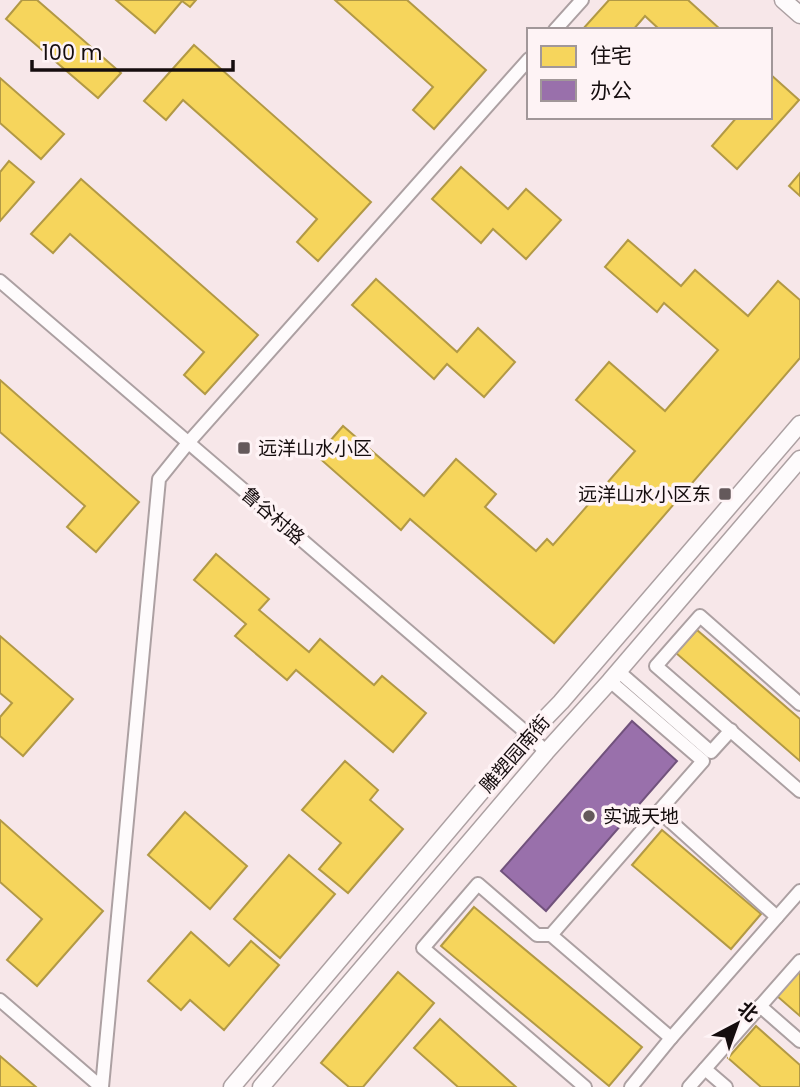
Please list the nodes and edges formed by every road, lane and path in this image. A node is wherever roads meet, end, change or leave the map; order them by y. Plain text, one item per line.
1 (582, 0) edge
2 (783, 0) edge
3 (800, 15) edge
4 (557, 28) edge
5 (527, 61) edge
6 (0, 281) edge
7 (800, 424) edge
8 (188, 443) junction
9 (800, 459) edge
10 (614, 676) junction
11 (800, 704) edge
12 (730, 730) junction
13 (529, 736) junction
14 (546, 752) junction
15 (707, 756) junction
16 (800, 791) edge
17 (659, 811) junction
18 (800, 891) edge
19 (777, 917) junction
20 (551, 935) junction
21 (800, 961) edge
22 (0, 1000) edge
23 (760, 1006) junction
24 (671, 1038) junction
25 (800, 1041) edge
26 (705, 1069) junction
27 (102, 1087) edge
28 (232, 1087) edge
29 (261, 1087) edge
30 (585, 1087) edge
31 (631, 1087) edge
32 (689, 1087) edge
33 (726, 1087) edge

1 - 4 street
2 - 3 main road
5 - 8 street
6 - 8 street, 鲁谷村路
7 - 13 main road, 雕塑园南街
8 - 13 street, 鲁谷村路
8 - 27 street
9 - 10 main road, 雕塑园南街
10 - 14 main road, 雕塑园南街
10 - 15 street
11 - 12 street
12 - 15 street
12 - 16 street
13 - 14 street, 鲁谷村路
13 - 28 main road, 雕塑园南街
14 - 29 main road, 雕塑园南街
15 - 17 street
17 - 19 street
17 - 20 street
18 - 19 street
19 - 24 street
20 - 24 street
20 - 30 street
21 - 23 street
22 - 27 street
23 - 25 street
23 - 26 street
24 - 31 street
26 - 32 street
26 - 33 street

